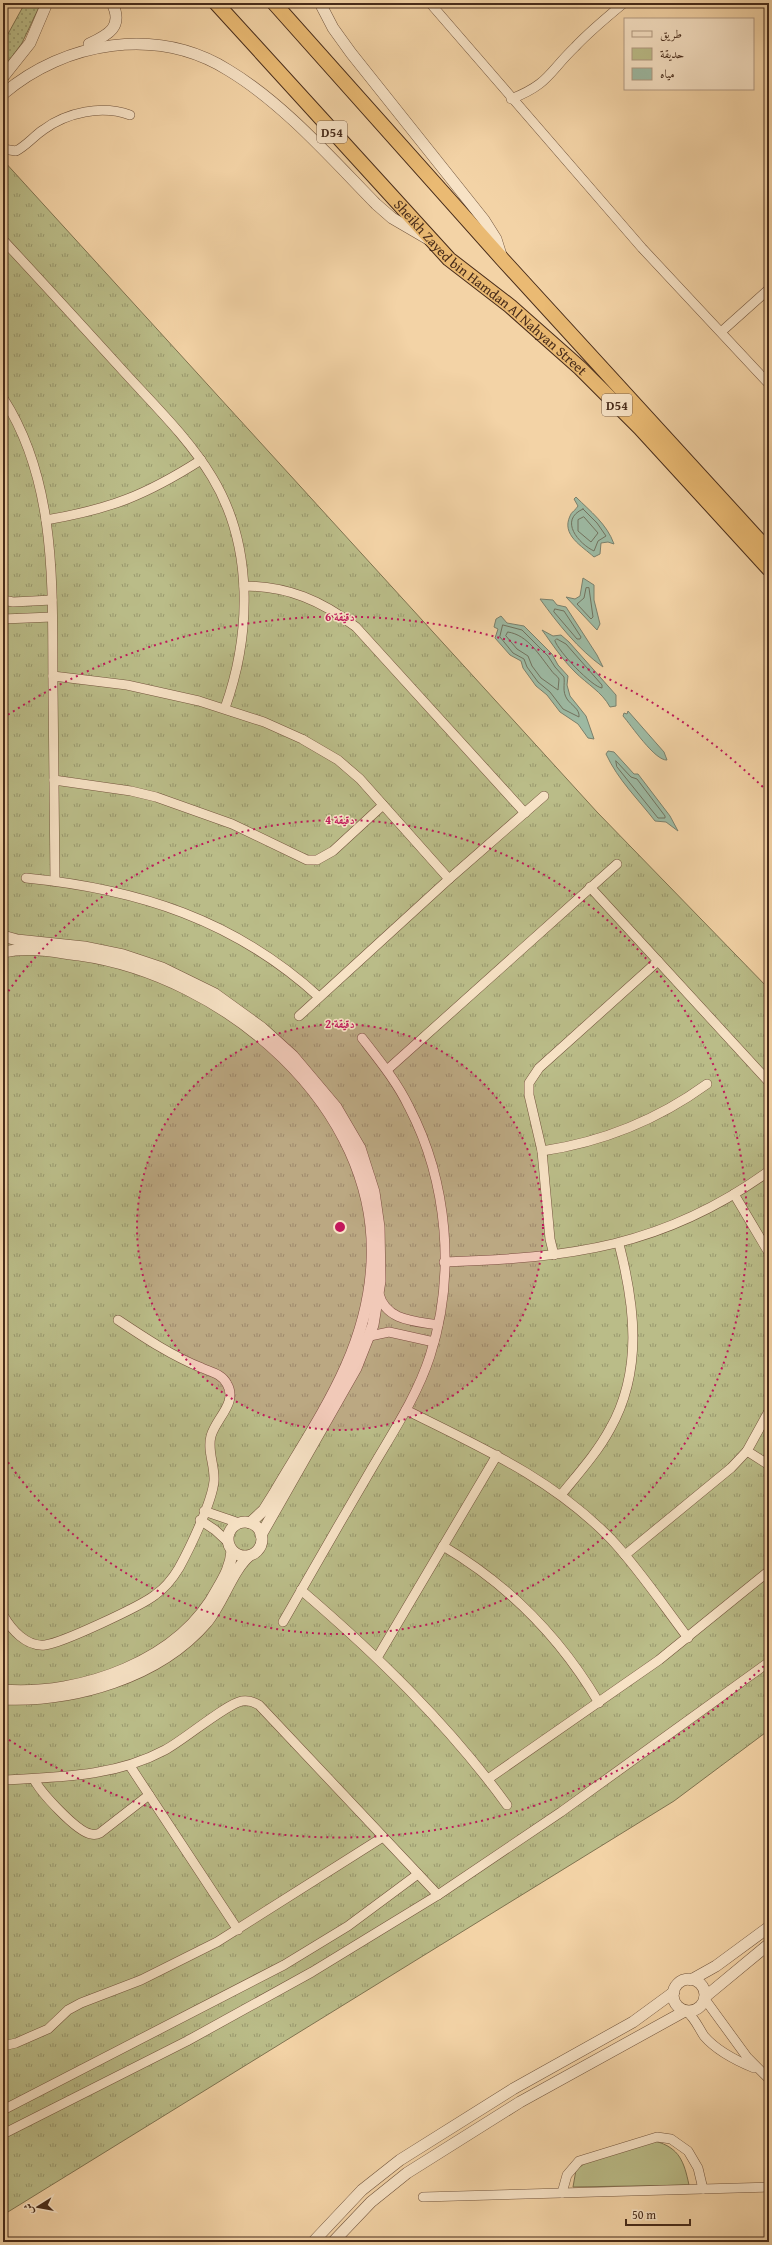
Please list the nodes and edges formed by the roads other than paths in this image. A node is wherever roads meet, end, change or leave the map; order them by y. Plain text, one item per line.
1 (112, 3) edge
2 (216, 3) edge
3 (274, 3) edge
4 (320, 3) edge
5 (430, 3) edge
6 (624, 3) edge
7 (48, 4) edge
8 (75, 53) junction
9 (3, 77) edge
10 (3, 94) edge
11 (511, 99) junction
12 (130, 115) dead end
13 (3, 149) edge
14 (429, 239) junction
15 (3, 240) edge
16 (503, 260) junction
17 (769, 289) edge
18 (721, 332) junction
19 (769, 384) edge
20 (3, 398) edge
21 (201, 460) junction
22 (46, 520) junction
23 (769, 551) edge
24 (769, 569) edge
25 (244, 586) junction
26 (3, 600) edge
27 (52, 600) junction
28 (52, 617) junction
29 (3, 619) edge
30 (53, 676) junction
31 (224, 708) junction
32 (54, 780) junction
33 (544, 796) dead end
34 (383, 805) junction
35 (525, 812) junction
36 (617, 864) dead end
37 (26, 878) dead end
38 (449, 879) junction
39 (55, 881) junction
40 (590, 887) junction
41 (3, 937) edge
42 (3, 953) edge
43 (658, 961) junction
44 (319, 997) junction
45 (299, 1016) dead end
46 (362, 1038) dead end
47 (387, 1070) junction
48 (769, 1082) edge
49 (706, 1084) dead end
50 (542, 1151) junction
51 (769, 1170) edge
52 (734, 1194) junction
53 (619, 1244) junction
54 (769, 1253) edge
55 (554, 1255) junction
56 (444, 1262) junction
57 (379, 1294) junction
58 (118, 1320) dead end
59 (411, 1320) junction
60 (438, 1325) junction
61 (408, 1335) junction
62 (370, 1336) junction
63 (434, 1342) junction
64 (406, 1410) junction
65 (769, 1411) edge
66 (747, 1451) junction
67 (496, 1455) junction
68 (769, 1465) edge
69 (561, 1495) junction
70 (204, 1511) junction
71 (200, 1520) junction
72 (244, 1523) junction
73 (261, 1535) junction
74 (443, 1546) junction
75 (230, 1547) junction
76 (625, 1555) junction
77 (249, 1556) junction
78 (769, 1571) edge
79 (301, 1590) junction
80 (3, 1615) edge
81 (283, 1622) dead end
82 (688, 1638) junction
83 (377, 1658) junction
84 (769, 1662) edge
85 (3, 1690) edge
86 (3, 1699) edge
87 (599, 1703) junction
88 (130, 1766) junction
89 (34, 1778) junction
90 (488, 1779) junction
91 (3, 1780) edge
92 (149, 1795) junction
93 (507, 1805) dead end
94 (383, 1837) junction
95 (418, 1874) junction
96 (438, 1895) junction
97 (769, 1927) edge
98 (238, 1930) junction
99 (769, 1944) edge
100 (691, 1980) junction
101 (674, 1992) junction
102 (704, 1998) junction
103 (685, 2011) junction
104 (727, 2032) junction
105 (714, 2045) junction
106 (3, 2046) edge
107 (758, 2069) junction
108 (769, 2079) edge
109 (3, 2110) edge
110 (3, 2134) edge
111 (769, 2187) edge
112 (703, 2188) junction
113 (562, 2193) junction
114 (422, 2197) dead end
115 (313, 2242) edge
116 (333, 2242) edge

1 - 8 street
2 - 14 highway, Sheikh Zayed bin Hamdan Al Nahyan Street / D54
3 - 16 highway, Sheikh Zayed bin Hamdan Al Nahyan Street / D54
4 - 16 street
5 - 11 street
6 - 11 street
7 - 9 street
8 - 10 street
8 - 14 street
11 - 18 street
12 - 13 street
14 - 24 highway, Sheikh Zayed bin Hamdan Al Nahyan Street / D54
15 - 21 street
16 - 23 highway, Sheikh Zayed bin Hamdan Al Nahyan Street / D54
17 - 18 street
18 - 19 street
20 - 22 street
21 - 22 street
21 - 25 street
22 - 27 street
25 - 31 street
25 - 35 street
26 - 27 street
27 - 28 street
28 - 29 street
28 - 30 street
30 - 31 street
30 - 32 street
31 - 34 street
32 - 34 street
32 - 39 street
33 - 35 street
34 - 38 street
35 - 38 street
36 - 40 street
37 - 39 street
38 - 44 street
39 - 44 street
40 - 43 street
40 - 47 street
41 - 42 street
41 - 57 street
42 - 72 street
43 - 48 street
43 - 50 street
44 - 45 street
46 - 47 street
47 - 56 street
49 - 50 street
50 - 55 street
51 - 52 street
52 - 53 street
52 - 54 street
53 - 55 street
53 - 69 street
55 - 56 street
56 - 60 street
57 - 59 street
57 - 62 street
58 - 70 street
59 - 60 street
59 - 61 street
60 - 63 street
61 - 62 street
61 - 63 street
62 - 73 street
63 - 64 street
64 - 67 street
64 - 79 street
65 - 66 street
66 - 68 street
66 - 76 street
67 - 69 street
67 - 74 street
69 - 76 street
70 - 71 street
70 - 72 street
71 - 75 street
71 - 80 street
72 - 73 street
72 - 75 street
73 - 77 street
74 - 83 street
74 - 87 street
75 - 77 street
75 - 85 street
76 - 82 street
77 - 86 street
78 - 82 street
79 - 81 street
79 - 83 street
82 - 87 street
83 - 90 street
84 - 96 street
87 - 90 street
88 - 89 street
88 - 92 street
88 - 94 street
89 - 91 street
89 - 92 street
90 - 93 street
92 - 98 street
94 - 95 street
94 - 98 street
95 - 96 street
95 - 109 street
96 - 110 street
97 - 100 street
98 - 106 street
99 - 102 street
100 - 101 street
100 - 102 street
101 - 103 street
101 - 115 street
102 - 103 street
102 - 104 street
103 - 105 street
103 - 116 street
104 - 105 street
104 - 107 street
105 - 107 street
107 - 108 street
111 - 112 street
112 - 113 street
112 - 113 street
113 - 114 street

